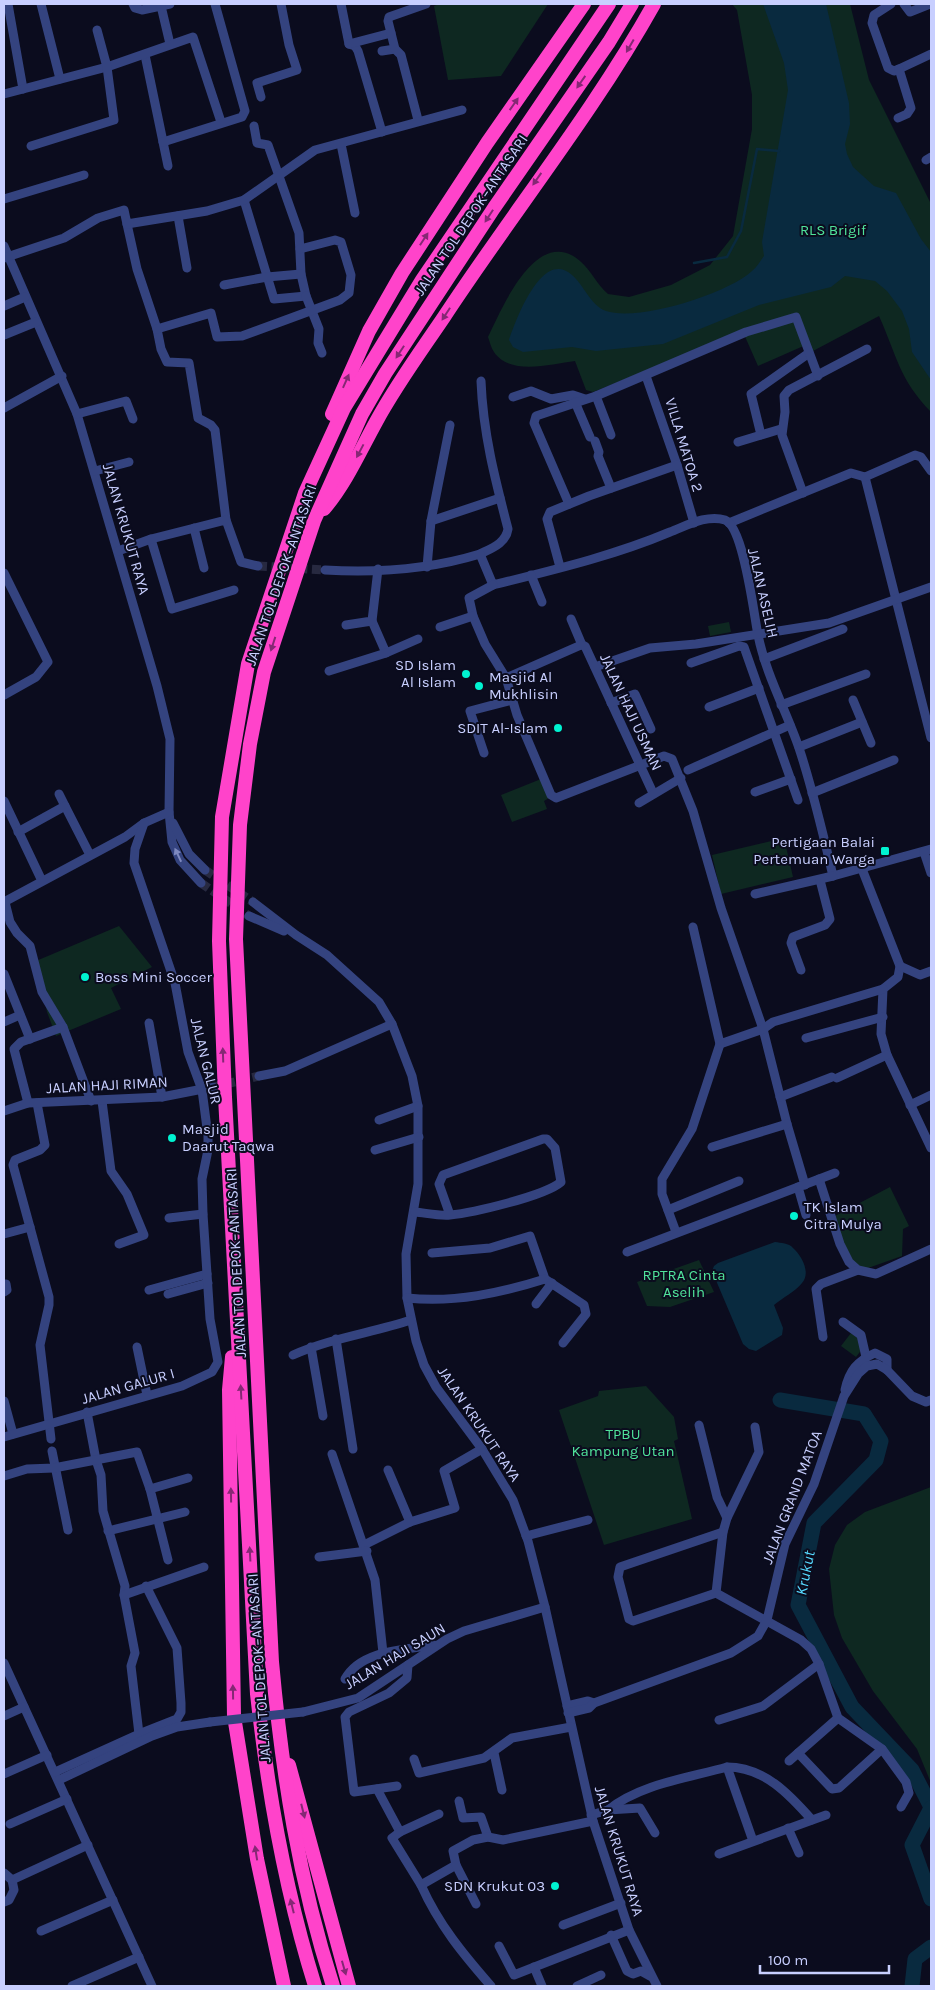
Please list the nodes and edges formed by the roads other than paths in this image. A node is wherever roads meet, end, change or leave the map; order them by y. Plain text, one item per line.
1 (8, 4) edge
2 (41, 4) edge
3 (133, 4) edge
4 (215, 4) edge
5 (280, 4) edge
6 (341, 4) edge
7 (426, 4) edge
8 (584, 4) edge
9 (609, 4) edge
10 (632, 4) edge
11 (654, 4) edge
12 (892, 4) edge
13 (904, 4) edge
14 (930, 4) edge
15 (166, 5) edge
16 (97, 30) dead end
17 (391, 33) junction
18 (170, 44) junction
19 (349, 44) junction
20 (395, 48) junction
21 (382, 51) dead end
22 (931, 54) edge
23 (145, 55) junction
24 (107, 67) junction
25 (900, 69) junction
26 (60, 79) junction
27 (23, 89) junction
28 (4, 94) edge
29 (261, 97) dead end
30 (462, 110) dead end
31 (898, 118) dead end
32 (418, 120) junction
33 (221, 122) junction
34 (254, 126) dead end
35 (382, 132) junction
36 (164, 142) junction
37 (341, 144) junction
38 (31, 146) dead end
39 (168, 166) dead end
40 (84, 175) dead end
41 (279, 175) junction
42 (4, 199) edge
43 (244, 200) junction
44 (355, 213) dead end
45 (178, 216) junction
46 (127, 224) junction
47 (4, 246) edge
48 (300, 249) junction
49 (6, 257) edge
50 (187, 268) dead end
51 (301, 274) junction
52 (267, 277) junction
53 (224, 285) dead end
54 (306, 296) junction
55 (24, 297) junction
56 (4, 306) edge
57 (310, 310) junction
58 (36, 322) junction
59 (157, 329) junction
60 (4, 335) edge
61 (868, 349) dead end
62 (322, 353) dead end
63 (809, 353) junction
64 (62, 376) junction
65 (646, 376) junction
66 (818, 376) junction
67 (481, 381) dead end
68 (596, 396) junction
69 (513, 397) dead end
70 (584, 398) junction
71 (575, 402) junction
72 (4, 408) edge
73 (77, 414) junction
74 (133, 418) dead end
75 (450, 425) dead end
76 (781, 430) junction
77 (611, 435) dead end
78 (761, 435) junction
79 (738, 442) dead end
80 (129, 462) dead end
81 (677, 465) junction
82 (94, 471) junction
83 (931, 471) edge
84 (865, 477) junction
85 (611, 488) junction
86 (305, 492) junction
87 (803, 493) junction
88 (500, 498) junction
89 (569, 504) junction
90 (226, 520) junction
91 (314, 521) junction
92 (431, 521) junction
93 (694, 523) junction
94 (729, 523) junction
95 (194, 528) junction
96 (151, 539) junction
97 (118, 551) junction
98 (480, 554) junction
99 (258, 566) tunnel mouth
100 (427, 567) junction
101 (560, 567) junction
102 (204, 568) dead end
103 (377, 569) junction
104 (324, 570) tunnel mouth
105 (4, 573) edge
106 (531, 575) junction
107 (493, 585) junction
108 (931, 587) edge
109 (234, 590) dead end
110 (895, 598) junction
111 (542, 602) dead end
112 (473, 616) junction
113 (571, 619) dead end
114 (372, 621) junction
115 (346, 625) dead end
116 (440, 627) dead end
117 (844, 629) dead end
118 (758, 634) junction
119 (418, 639) dead end
120 (581, 645) junction
121 (386, 653) junction
122 (764, 659) junction
123 (691, 663) dead end
124 (595, 667) junction
125 (329, 671) dead end
126 (866, 674) dead end
127 (506, 678) junction
128 (759, 688) junction
129 (4, 695) edge
130 (512, 700) junction
131 (853, 700) dead end
132 (611, 703) junction
133 (781, 705) junction
134 (709, 707) dead end
135 (862, 722) junction
136 (790, 725) junction
137 (651, 730) dead end
138 (774, 731) junction
139 (931, 738) edge
140 (871, 743) dead end
141 (799, 747) junction
142 (484, 753) dead end
143 (894, 760) dead end
144 (641, 764) junction
145 (683, 774) junction
146 (791, 779) junction
147 (755, 792) dead end
148 (653, 793) junction
149 (812, 793) junction
150 (58, 794) dead end
151 (798, 800) dead end
152 (639, 803) dead end
153 (4, 804) edge
154 (65, 806) junction
155 (170, 816) junction
156 (144, 823) junction
157 (18, 832) junction
158 (928, 851) edge
159 (90, 856) junction
160 (862, 869) junction
161 (205, 870) tunnel mouth
162 (931, 873) edge
163 (833, 876) junction
164 (820, 880) junction
165 (42, 881) junction
166 (201, 883) tunnel mouth
167 (755, 894) dead end
168 (4, 902) edge
169 (252, 902) tunnel mouth
170 (250, 916) tunnel mouth
171 (7, 923) edge
172 (693, 927) dead end
173 (296, 935) junction
174 (900, 966) junction
175 (801, 970) dead end
176 (931, 971) edge
177 (4, 974) edge
178 (883, 989) junction
179 (20, 1015) junction
180 (883, 1017) junction
181 (4, 1022) edge
182 (150, 1023) dead end
183 (392, 1024) junction
184 (63, 1027) junction
185 (763, 1029) junction
186 (806, 1038) dead end
187 (30, 1039) junction
188 (720, 1044) junction
189 (887, 1055) junction
190 (259, 1076) tunnel mouth
191 (213, 1087) tunnel mouth
192 (202, 1090) junction
193 (931, 1095) edge
194 (162, 1097) junction
195 (780, 1097) junction
196 (91, 1101) junction
197 (102, 1101) junction
198 (28, 1103) junction
199 (37, 1103) junction
200 (418, 1106) junction
201 (910, 1106) junction
202 (4, 1111) edge
203 (380, 1120) dead end
204 (787, 1124) junction
205 (419, 1137) junction
206 (712, 1148) dead end
207 (931, 1148) edge
208 (375, 1150) dead end
209 (835, 1172) dead end
210 (819, 1179) junction
211 (739, 1181) dead end
212 (802, 1186) junction
213 (668, 1210) junction
214 (415, 1212) junction
215 (203, 1214) junction
216 (450, 1215) junction
217 (806, 1215) dead end
218 (170, 1218) dead end
219 (30, 1228) junction
220 (676, 1232) junction
221 (4, 1234) edge
222 (120, 1244) dead end
223 (931, 1249) edge
224 (432, 1252) dead end
225 (626, 1252) dead end
226 (858, 1270) junction
227 (207, 1279) junction
228 (549, 1281) junction
229 (148, 1290) dead end
230 (168, 1294) dead end
231 (408, 1298) junction
232 (237, 1304) junction
233 (536, 1304) dead end
234 (411, 1320) junction
235 (842, 1322) dead end
236 (823, 1337) dead end
237 (336, 1339) junction
238 (563, 1343) dead end
239 (136, 1347) dead end
240 (311, 1347) junction
241 (293, 1355) dead end
242 (866, 1357) junction
243 (887, 1370) junction
244 (212, 1372) joint
245 (147, 1395) junction
246 (844, 1396) junction
247 (931, 1400) edge
248 (4, 1401) edge
249 (87, 1412) junction
250 (323, 1416) dead end
251 (49, 1422) junction
252 (699, 1425) dead end
253 (755, 1427) dead end
254 (8, 1435) edge
255 (51, 1439) dead end
256 (353, 1449) dead end
257 (482, 1449) junction
258 (52, 1451) dead end
259 (332, 1454) dead end
260 (96, 1460) junction
261 (54, 1468) junction
262 (388, 1470) dead end
263 (4, 1476) edge
264 (188, 1478) dead end
265 (150, 1489) junction
266 (185, 1512) dead end
267 (727, 1518) junction
268 (158, 1520) junction
269 (588, 1520) dead end
270 (410, 1522) junction
271 (68, 1530) dead end
272 (108, 1531) junction
273 (722, 1532) junction
274 (526, 1536) junction
275 (365, 1548) junction
276 (319, 1556) dead end
277 (168, 1560) dead end
278 (204, 1567) dead end
279 (146, 1586) junction
280 (716, 1594) junction
281 (124, 1595) junction
282 (545, 1606) junction
283 (767, 1620) junction
284 (438, 1645) junction
285 (383, 1653) junction
286 (4, 1663) edge
287 (819, 1664) junction
288 (408, 1665) junction
289 (345, 1679) dead end
290 (24, 1707) junction
291 (567, 1709) junction
292 (4, 1716) edge
293 (838, 1718) junction
294 (719, 1720) dead end
295 (571, 1727) junction
296 (278, 1731) junction
297 (139, 1734) junction
298 (882, 1749) junction
299 (494, 1753) junction
300 (798, 1753) junction
301 (48, 1754) junction
302 (414, 1759) dead end
303 (789, 1761) dead end
304 (727, 1767) junction
305 (4, 1774) edge
306 (57, 1776) junction
307 (397, 1786) dead end
308 (377, 1789) junction
309 (502, 1790) dead end
310 (67, 1799) junction
311 (459, 1801) dead end
312 (900, 1806) dead end
313 (608, 1810) junction
314 (439, 1814) dead end
315 (826, 1815) dead end
316 (592, 1818) junction
317 (812, 1820) junction
318 (10, 1824) dead end
319 (788, 1828) junction
320 (400, 1832) junction
321 (655, 1833) dead end
322 (488, 1837) junction
323 (753, 1841) junction
324 (88, 1845) junction
325 (799, 1853) dead end
326 (718, 1854) dead end
327 (456, 1865) junction
328 (4, 1874) edge
329 (12, 1880) junction
330 (421, 1885) junction
331 (113, 1900) junction
332 (4, 1902) edge
333 (621, 1903) junction
334 (476, 1904) dead end
335 (563, 1925) dead end
336 (629, 1930) junction
337 (41, 1931) dead end
338 (611, 1936) junction
339 (300, 1939) junction
340 (499, 1946) dead end
341 (139, 1957) junction
342 (534, 1967) junction
343 (600, 1975) dead end
344 (651, 1976) junction
345 (72, 1986) edge
346 (152, 1986) edge
347 (284, 1986) edge
348 (308, 1986) edge
349 (315, 1986) edge
350 (333, 1986) edge
351 (349, 1986) edge
352 (491, 1986) edge
353 (542, 1986) edge
354 (577, 1986) edge
355 (657, 1986) edge

1 - 27 street
2 - 26 street
3 - 15 street
4 - 33 street
5 - 29 street
6 - 19 street
7 - 17 street
86 -> 8 highway
9 - 86 highway, JALAN TOL DEPOK–ANTASARI
10 -> 91 highway, JALAN TOL DEPOK–ANTASARI
11 -> 91 highway
12 - 25 street
13 - 14 street
15 - 18 street
16 - 24 street
17 - 19 street
17 - 20 street
18 - 23 street
18 - 33 street
19 - 35 street
20 - 21 street
20 - 32 street
22 - 25 street
23 - 24 street
23 - 36 street
24 - 26 street
24 - 38 street
25 - 31 street
26 - 27 street
27 - 28 street
30 - 32 street
32 - 35 street
33 - 36 street
34 - 41 street
35 - 37 street
36 - 39 street
37 - 41 street
37 - 44 street
40 - 42 street
41 - 43 street
41 - 48 street
43 - 45 street
43 - 52 street
45 - 46 street
45 - 50 street
46 - 49 street
46 - 59 street
47 - 49 street, JALAN KRUKUT RAYA
48 - 51 street
48 - 57 street
49 - 55 street, JALAN KRUKUT RAYA
51 - 52 street
51 - 54 street
52 - 53 street
52 - 54 street
54 - 57 street
55 - 56 street
55 - 58 street, JALAN KRUKUT RAYA
57 - 59 street
57 - 62 street
58 - 60 street
58 - 64 street, JALAN KRUKUT RAYA
59 - 90 street
61 - 66 street
63 - 65 street
63 - 66 street
63 - 78 street
64 - 72 street
64 - 73 street, JALAN KRUKUT RAYA
65 - 68 street
65 - 81 street, VILLA MATOA 2
66 - 76 street
67 - 88 street
68 - 70 street
68 - 77 street
69 - 70 street
70 - 71 street
71 - 85 street
71 - 89 street
73 - 74 street
73 - 82 street, JALAN KRUKUT RAYA
75 - 92 street
76 - 78 street
76 - 87 street
78 - 79 street
80 - 82 street
81 - 85 street
81 - 93 street, VILLA MATOA 2
82 - 97 street, JALAN KRUKUT RAYA
83 - 84 street
84 - 87 street
84 - 110 street
85 - 89 street
232 -> 86 highway, JALAN TOL DEPOK–ANTASARI
87 - 94 street
88 - 92 street
88 - 98 street
89 - 101 street
90 - 95 street
90 - 99 street
91 -> 296 highway, JALAN TOL DEPOK–ANTASARI
92 - 100 street
93 - 94 street
93 - 101 street
94 - 118 street, JALAN ASELIH
95 - 96 street
95 - 102 street
96 - 97 street
96 - 109 street
97 - 155 street, JALAN KRUKUT RAYA
98 - 100 street
98 - 107 street
100 - 103 street
101 - 106 street
103 - 104 street
103 - 114 street
105 - 129 street
106 - 107 street
106 - 111 street
107 - 112 street
108 - 110 street
110 - 118 street
110 - 139 street
112 - 116 street
112 - 127 street
113 - 120 street, JALAN HAJI USMAN
114 - 115 street
114 - 121 street
117 - 122 street
118 - 122 street, JALAN ASELIH
118 - 124 street
119 - 121 street
120 - 124 street, JALAN HAJI USMAN
120 - 127 street
121 - 125 street
122 - 133 street, JALAN ASELIH
123 - 128 street
124 - 132 street, JALAN HAJI USMAN
126 - 133 street
127 - 130 street
128 - 134 street
128 - 138 street
130 - 142 street
130 - 144 street
131 - 135 street
132 - 137 street
132 - 144 street, JALAN HAJI USMAN
133 - 136 street, JALAN ASELIH
135 - 140 street
135 - 141 street
136 - 138 street
136 - 141 street, JALAN ASELIH
138 - 145 street
138 - 146 street
141 - 149 street, JALAN ASELIH
143 - 149 street
144 - 145 street
144 - 148 street, JALAN HAJI USMAN
145 - 148 street
145 - 185 street
146 - 147 street
146 - 151 street
148 - 152 street
149 - 163 street, JALAN ASELIH
150 - 154 street
153 - 157 street
154 - 157 street
154 - 159 street
155 - 156 street
155 - 161 street, JALAN KRUKUT RAYA
166 -> 155 street, JALAN KRUKUT RAYA
156 - 159 street
156 - 192 street, JALAN GALUR
157 - 165 street
158 - 160 street
158 - 162 street
159 - 165 street
160 - 163 street
160 - 174 street
163 - 164 street
164 - 167 street
164 - 175 street
165 - 168 street
168 - 171 street
169 - 173 street, JALAN KRUKUT RAYA
170 - 173 street, JALAN KRUKUT RAYA
171 - 184 street
172 - 188 street
173 - 183 street, JALAN KRUKUT RAYA
174 - 176 street
174 - 178 street
177 - 179 street
178 - 180 street
178 - 185 street
179 - 181 street
179 - 187 street
180 - 186 street
180 - 189 street
182 - 194 street
183 - 190 street
183 - 200 street, JALAN KRUKUT RAYA
184 - 187 street
184 - 196 street
185 - 188 street
185 - 195 street
187 - 198 street
188 - 213 street
189 - 195 street
189 - 201 street
191 - 192 street, JALAN HAJI RIMAN
192 - 194 street, JALAN HAJI RIMAN
192 - 215 street, JALAN GALUR
193 - 201 street
194 - 197 street, JALAN HAJI RIMAN
195 - 204 street
196 - 197 street, JALAN HAJI RIMAN
196 - 199 street, JALAN HAJI RIMAN
197 - 222 street
198 - 199 street, JALAN HAJI RIMAN
198 - 202 street, JALAN HAJI RIMAN
199 - 219 street
200 - 203 street
200 - 205 street, JALAN KRUKUT RAYA
201 - 207 street
204 - 206 street
204 - 212 street
205 - 208 street
205 - 214 street, JALAN KRUKUT RAYA
209 - 210 street
210 - 212 street
210 - 226 street
211 - 213 street
212 - 217 street
212 - 220 street
213 - 220 street
214 - 216 street
214 - 231 street, JALAN KRUKUT RAYA
215 - 218 street
215 - 227 street, JALAN GALUR
216 - 216 street
219 - 221 street
219 - 251 street
220 - 225 street
223 - 226 street
224 - 228 street
226 - 236 street
227 - 229 street
227 - 230 street
227 - 244 street, JALAN GALUR
228 - 231 street
228 - 233 street
228 - 238 street
231 - 234 street, JALAN KRUKUT RAYA
339 -> 232 highway, JALAN TOL DEPOK–ANTASARI
347 -> 232 highway
234 - 237 street
234 - 257 street, JALAN KRUKUT RAYA
235 - 242 street
237 - 240 street
237 - 256 street
239 - 245 street
240 - 241 street
240 - 250 street
242 - 243 street
242 - 246 street
243 - 246 street, JALAN GRAND MATOA
243 - 247 street
244 - 245 street, JALAN GALUR I
245 - 249 street, JALAN GALUR I
246 - 283 street, JALAN GRAND MATOA
248 - 254 street
249 - 251 street, JALAN GALUR I
249 - 260 street
251 - 254 street, JALAN GALUR I
251 - 255 street
252 - 267 street
253 - 267 street
257 - 270 street
257 - 274 street, JALAN KRUKUT RAYA
258 - 261 street
259 - 275 street
260 - 261 street
260 - 265 street
260 - 272 street
261 - 263 street
261 - 271 street
262 - 270 street
264 - 265 street
265 - 268 street
266 - 268 street
267 - 273 street
268 - 272 street
268 - 277 street
269 - 274 street
270 - 275 street
272 - 281 street
273 - 280 street
273 - 280 street
274 - 282 street, JALAN KRUKUT RAYA
275 - 276 street
275 - 285 street
278 - 279 street
279 - 281 street
279 - 297 street
280 - 283 street
281 - 297 street
282 - 284 street, JALAN HAJI SAUN
282 - 291 street, JALAN KRUKUT RAYA
283 - 287 street
283 - 291 street, JALAN GRAND MATOA
284 - 285 street
284 - 288 street, JALAN HAJI SAUN
285 - 289 street
286 - 290 street
287 - 293 street
287 - 294 street
288 - 306 street, JALAN HAJI SAUN, bridge
288 - 308 street
290 - 292 street
290 - 301 street
291 - 295 street, JALAN KRUKUT RAYA
293 - 298 street
293 - 300 street
295 - 299 street
295 - 316 street, JALAN KRUKUT RAYA
296 - 350 highway, JALAN TOL DEPOK–ANTASARI
296 -> 351 highway
297 - 306 street
298 - 300 street
298 - 312 street
299 - 302 street
299 - 309 street
300 - 303 street
301 - 305 street
301 - 306 street
304 - 313 street
304 - 317 street
304 - 323 street
306 - 310 street
307 - 308 street
308 - 320 street
310 - 318 street
310 - 324 street
311 - 322 street
313 - 316 street
313 - 321 street
314 - 320 street
315 - 317 street
316 - 322 street
316 - 333 street, JALAN KRUKUT RAYA
317 - 319 street
319 - 323 street
319 - 325 street
320 - 330 street
322 - 327 street
323 - 326 street
324 - 329 street
324 - 331 street
327 - 330 street
327 - 334 street
328 - 329 street
329 - 332 street
330 - 352 street
331 - 337 street
331 - 341 street
333 - 335 street
333 - 336 street, JALAN KRUKUT RAYA
336 - 338 street
336 - 344 street, JALAN KRUKUT RAYA
338 - 342 street
338 - 344 street
339 - 348 highway
339 - 349 highway, JALAN TOL DEPOK–ANTASARI
340 - 342 street
341 - 345 street
341 - 346 street
342 - 353 street
343 - 354 street
344 - 355 street, JALAN KRUKUT RAYA

